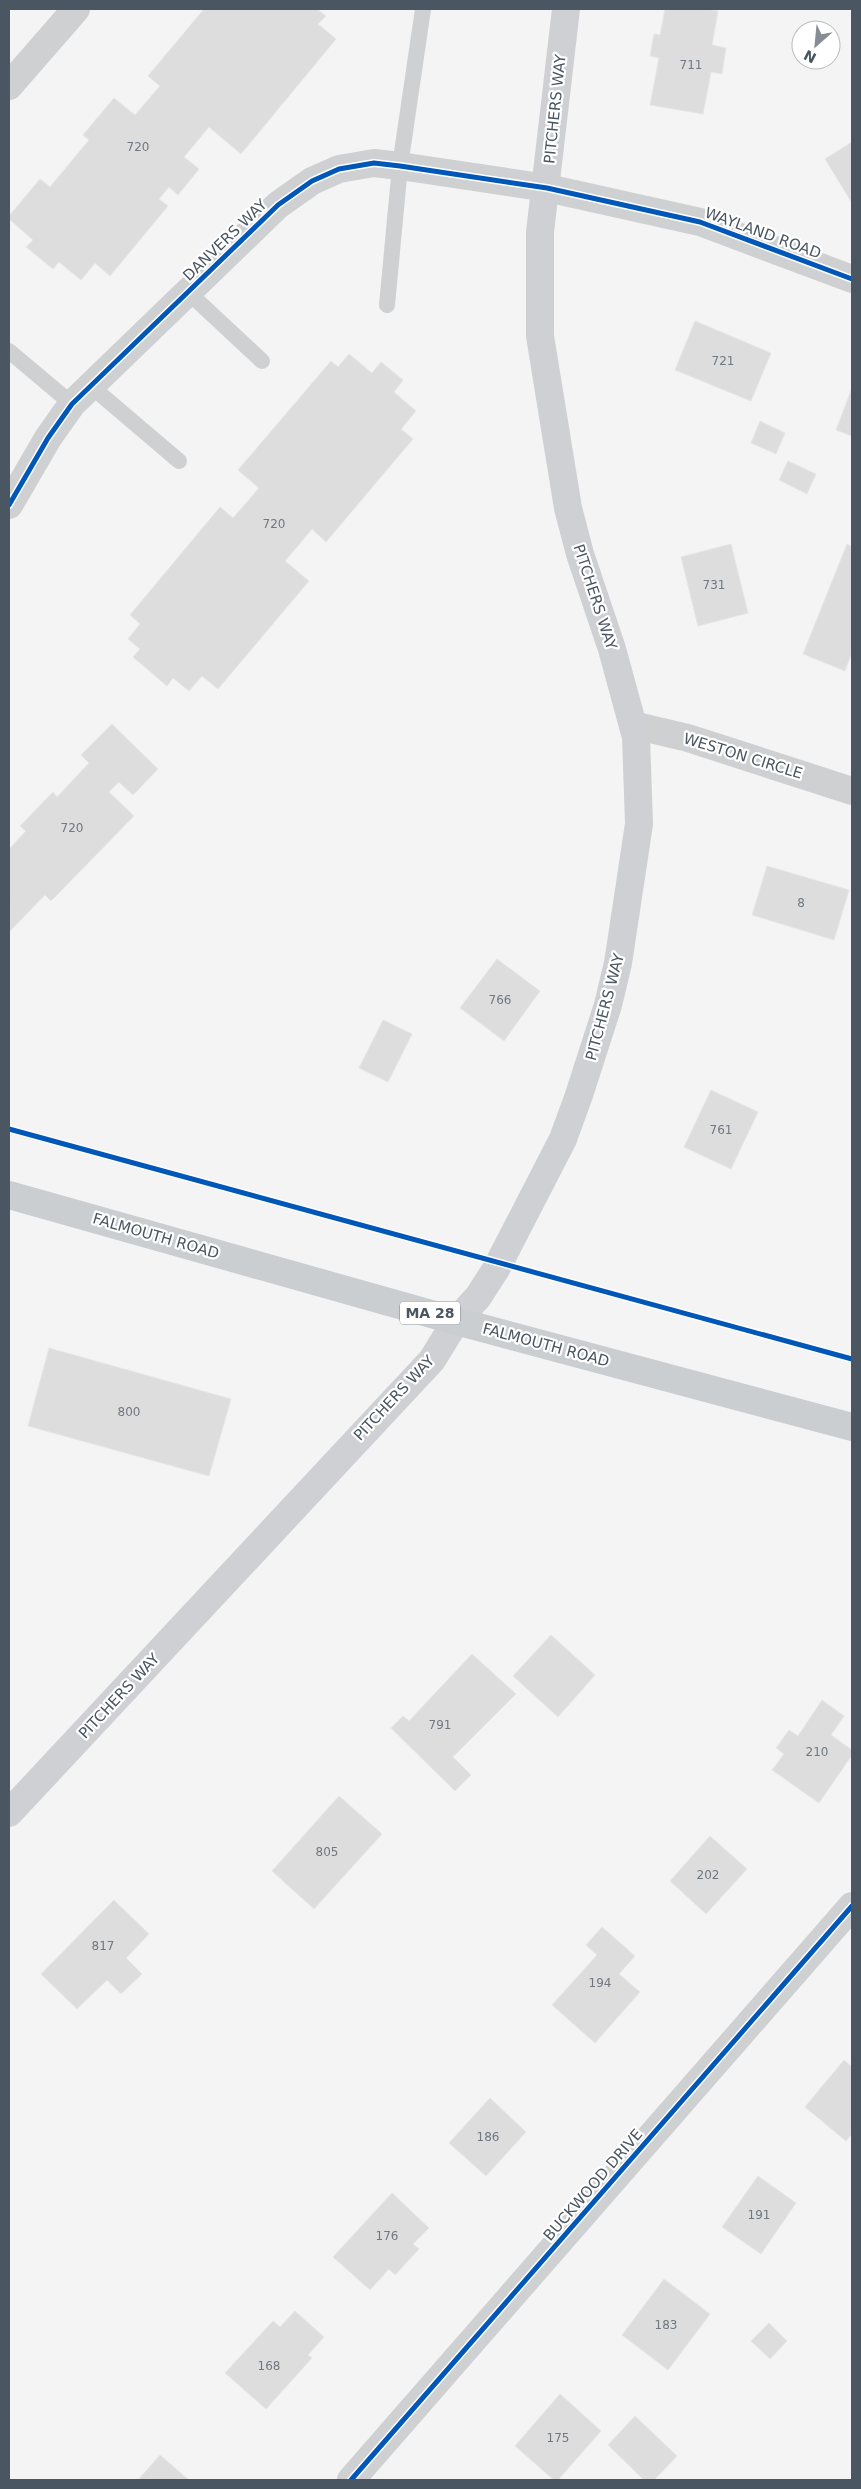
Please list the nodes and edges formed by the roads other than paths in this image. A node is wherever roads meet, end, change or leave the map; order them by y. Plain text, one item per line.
1 (76, 9) edge
2 (423, 9) edge
3 (566, 9) edge
4 (9, 86) edge
5 (400, 166) junction
6 (547, 188) junction
7 (852, 279) edge
8 (189, 293) junction
9 (387, 305) dead end
10 (9, 352) edge
11 (262, 361) dead end
12 (82, 395) junction
13 (179, 461) dead end
14 (9, 505) edge
15 (633, 725) junction
16 (852, 791) edge
17 (9, 1195) edge
18 (456, 1321) junction
19 (852, 1427) edge
20 (9, 1813) edge
21 (852, 1906) edge
22 (352, 2480) edge

1 - 4 street
2 - 5 lane
3 - 6 main road, PITCHERS WAY
5 - 6 street, DANVERS WAY
5 - 8 street, DANVERS WAY
5 - 9 lane
6 - 7 street, WAYLAND ROAD
6 - 15 main road, PITCHERS WAY
8 - 11 lane
8 - 12 street, DANVERS WAY
10 - 12 lane
12 - 13 lane
12 - 14 street, DANVERS WAY
15 - 16 street, WESTON CIRCLE
15 - 18 main road, PITCHERS WAY
17 - 18 main road, FALMOUTH ROAD / MA 28
18 - 19 main road, FALMOUTH ROAD / MA 28
18 - 20 main road, PITCHERS WAY
21 - 22 street, BUCKWOOD DRIVE

